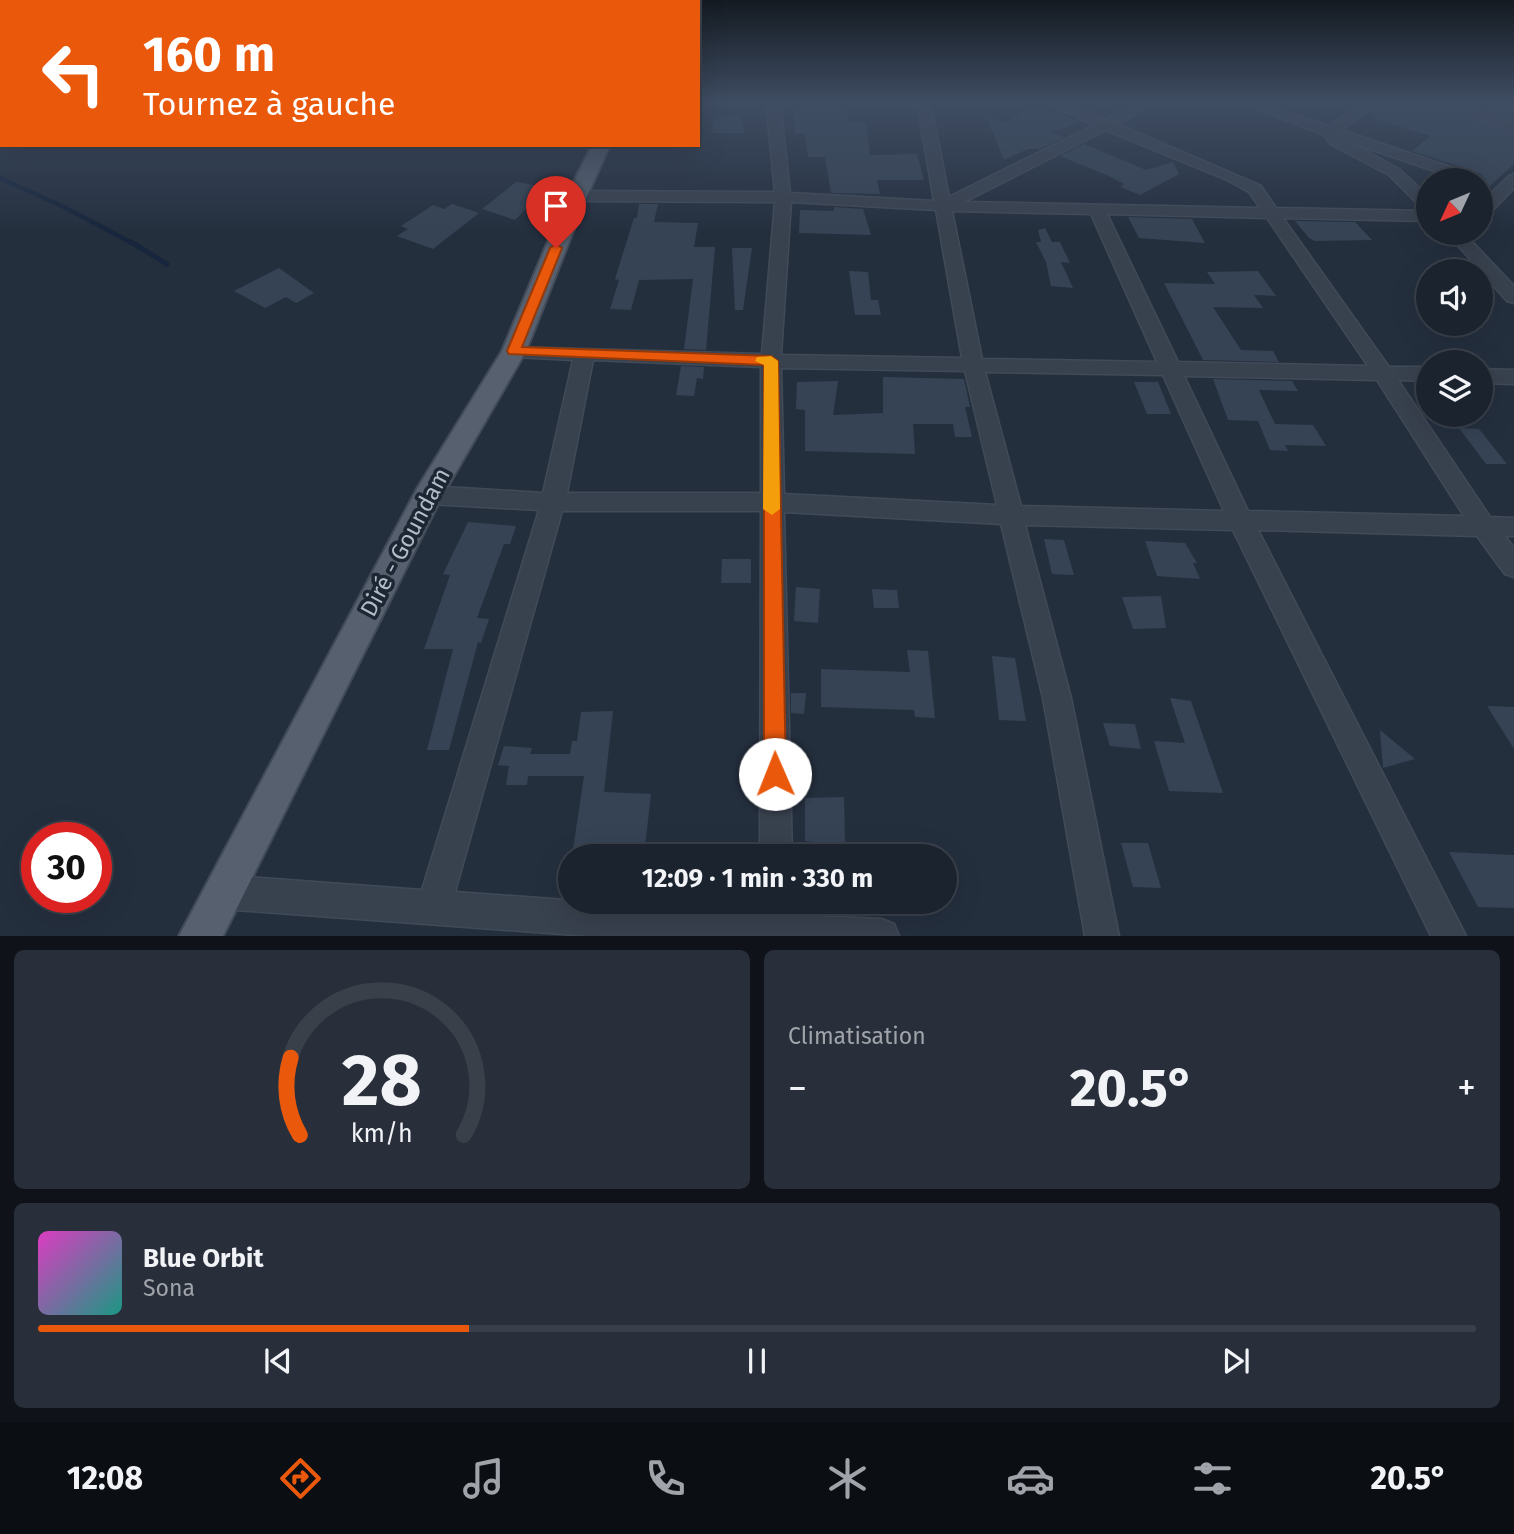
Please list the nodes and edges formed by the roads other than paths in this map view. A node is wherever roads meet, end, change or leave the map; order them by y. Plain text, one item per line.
1 (778, 145) edge
2 (933, 145) edge
3 (1068, 145) edge
4 (1154, 145) edge
5 (1342, 145) edge
6 (1368, 145) edge
7 (600, 147) edge
8 (1438, 168) edge
9 (1493, 184) edge
10 (1511, 187) edge
11 (1416, 193) edge
12 (577, 196) junction
13 (783, 197) junction
14 (1493, 202) edge
15 (943, 206) junction
16 (1096, 208) junction
17 (1273, 213) junction
18 (1416, 216) edge
19 (1466, 245) edge
20 (1514, 297) edge
21 (514, 351) junction
22 (584, 354) junction
23 (771, 361) junction
24 (973, 364) junction
25 (1170, 368) junction
26 (1383, 373) junction
27 (1416, 374) edge
28 (1493, 376) edge
29 (1514, 377) edge
30 (428, 495) junction
31 (553, 502) junction
32 (772, 502) junction
33 (1012, 515) junction
34 (1240, 519) junction
35 (1483, 526) junction
36 (1514, 527) edge
37 (1514, 567) edge
38 (776, 844) edge
39 (222, 892) junction
40 (434, 907) junction
41 (777, 923) edge
42 (200, 936) edge
43 (882, 936) edge
44 (1102, 936) edge
45 (1449, 936) edge

1 - 13 street
2 - 15 street
3 - 15 street
4 - 17 street
5 - 11 street
6 - 8 street
7 - 12 main road, Diré - Goundam
9 - 10 street
10 - 14 street
12 - 13 street
12 - 21 main road, Diré - Goundam
13 - 15 street
13 - 23 street
15 - 16 street
15 - 24 street
16 - 17 street
16 - 25 street
17 - 18 street
17 - 26 street
19 - 20 street
21 - 22 street
21 - 30 main road, Diré - Goundam
22 - 23 street
22 - 31 street
23 - 24 street
23 - 32 street
24 - 25 street
24 - 33 street
25 - 26 street
25 - 34 street
26 - 27 street
26 - 35 street
28 - 29 street
30 - 31 street
30 - 39 main road, Diré - Goundam
31 - 32 street
31 - 40 street
32 - 33 street
32 - 38 street
33 - 34 street
33 - 44 street
34 - 35 street
34 - 45 street
35 - 36 street
35 - 37 street
39 - 40 street
39 - 42 main road, Diré - Goundam
40 - 41 street
41 - 43 street

